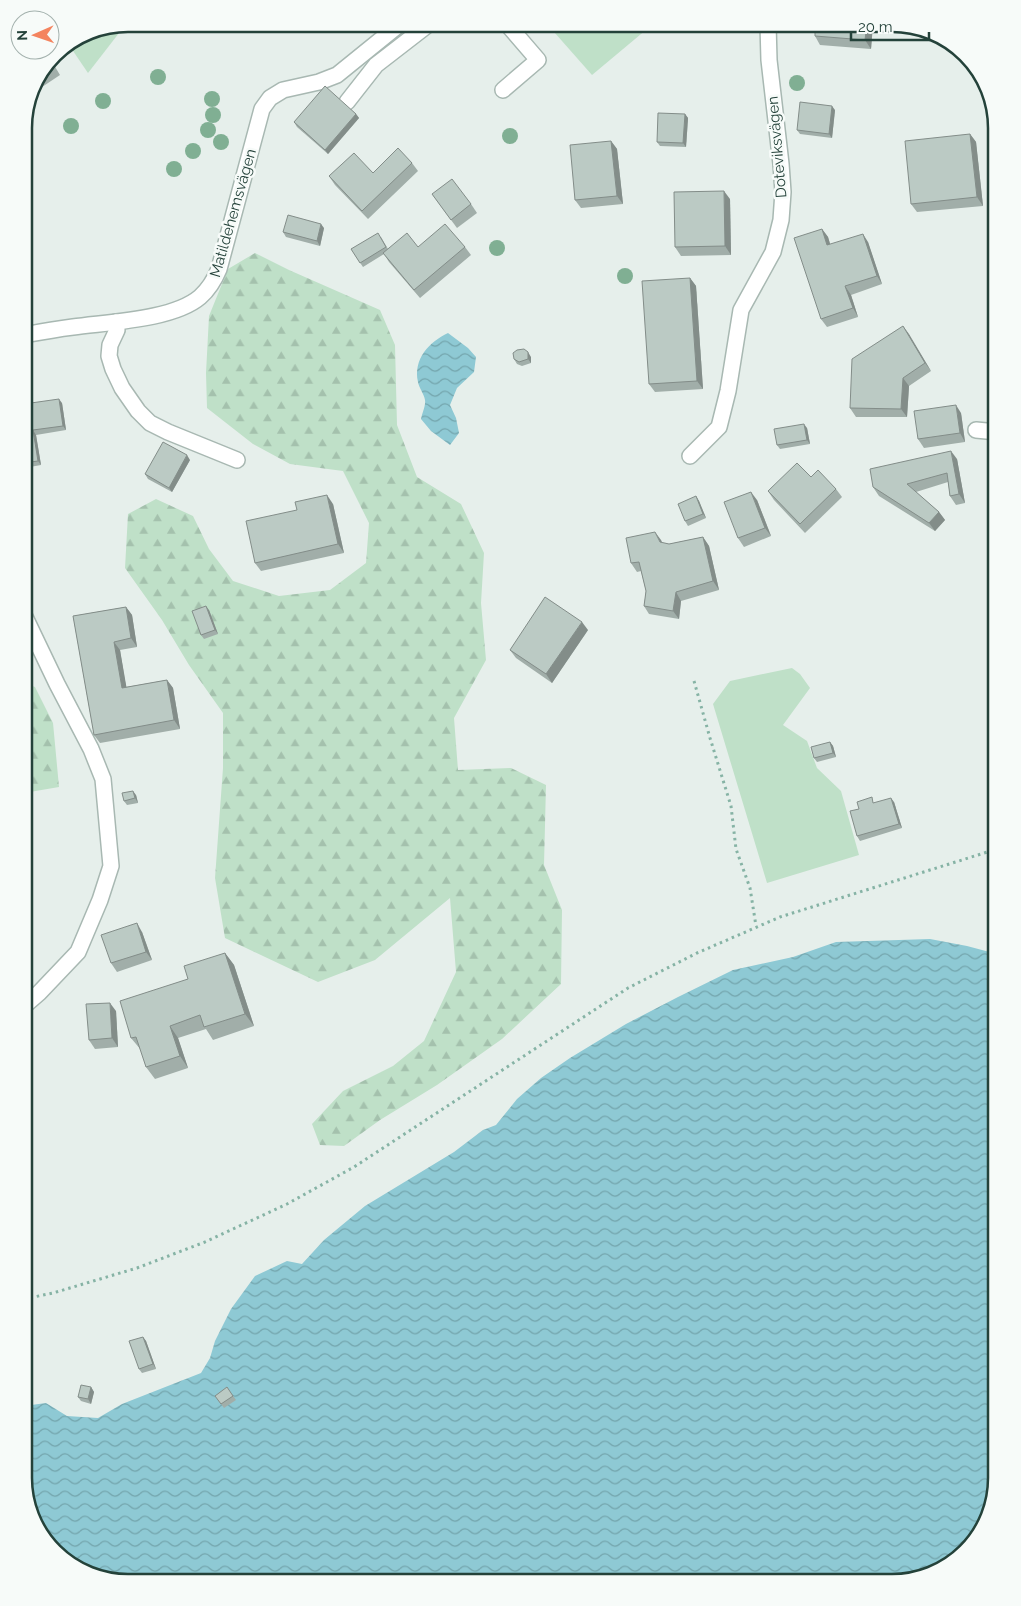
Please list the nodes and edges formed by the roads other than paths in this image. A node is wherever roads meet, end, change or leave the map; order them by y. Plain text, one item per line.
1 (389, 33) edge
2 (417, 33) edge
3 (515, 33) edge
4 (768, 33) edge
5 (504, 90) dead end
6 (347, 102) dead end
7 (116, 322) junction
8 (33, 333) edge
9 (976, 430) dead end
10 (988, 431) edge
11 (690, 456) dead end
12 (237, 460) dead end
13 (33, 633) edge
14 (32, 999) edge

1 - 7 street, Matildehemsvägen
2 - 6 street
3 - 5 street
4 - 11 street, Doteviksvägen
7 - 8 street, Matildehemsvägen
7 - 12 street
9 - 10 street
13 - 14 street

